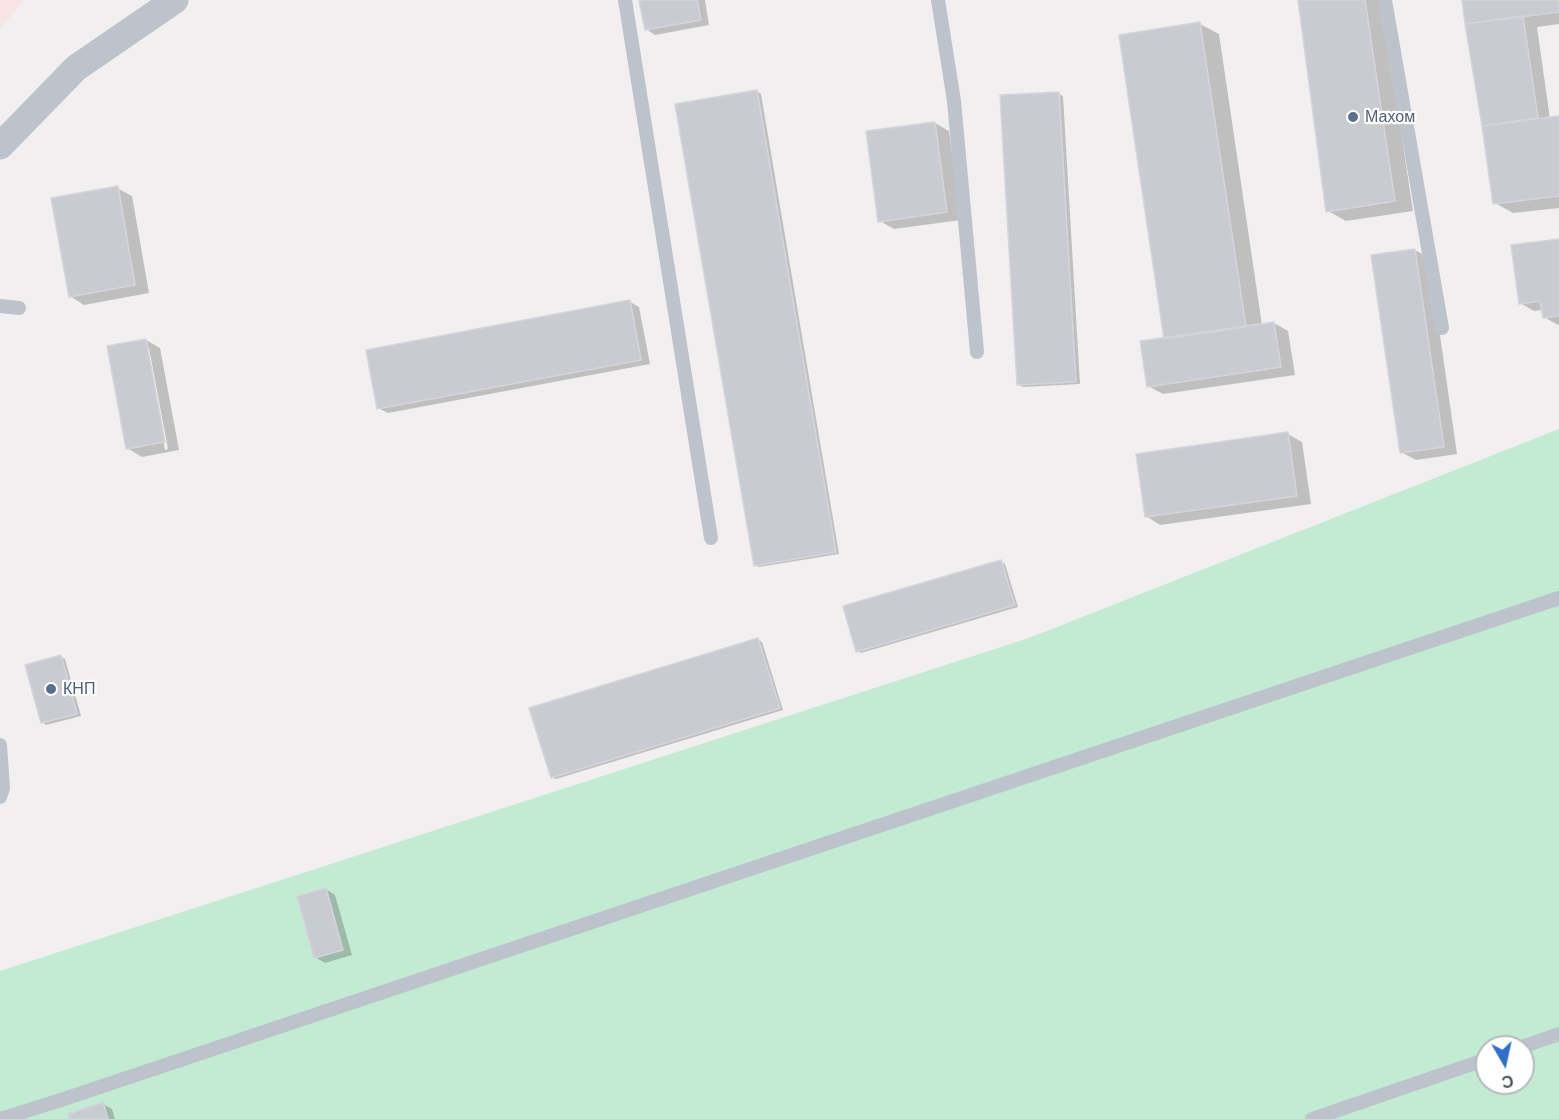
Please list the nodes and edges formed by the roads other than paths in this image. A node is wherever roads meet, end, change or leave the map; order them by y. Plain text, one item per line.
1 (175, 0) edge
2 (625, 0) edge
3 (938, 0) edge
4 (1385, 0) edge
5 (0, 146) edge
6 (0, 306) edge
7 (19, 308) dead end
8 (1442, 328) dead end
9 (977, 352) dead end
10 (711, 538) dead end
11 (1559, 598) edge
12 (0, 746) edge
13 (0, 797) edge
14 (1559, 1034) edge
15 (1535, 1042) edge
16 (1475, 1063) edge
17 (0, 1119) edge
18 (1312, 1119) edge

1 - 5 street
2 - 10 lane
3 - 9 lane
4 - 8 lane
6 - 7 lane
11 - 17 lane
12 - 13 lane
14 - 15 lane
16 - 18 lane

